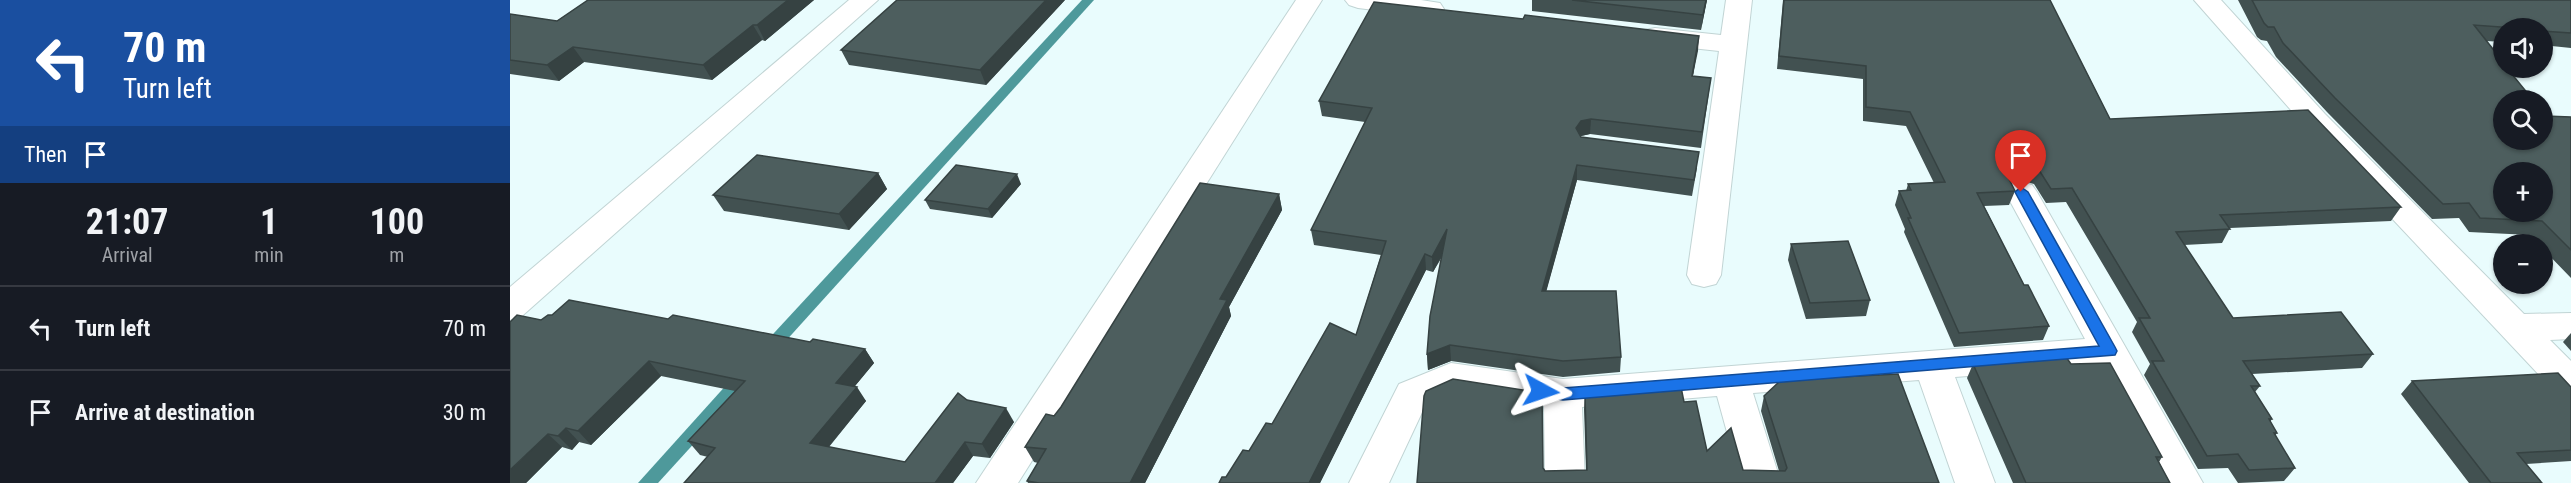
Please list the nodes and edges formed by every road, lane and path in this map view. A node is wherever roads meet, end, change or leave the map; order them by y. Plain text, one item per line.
1 (865, 0) edge
2 (1309, 0) edge
3 (1358, 0) edge
4 (1739, 0) edge
5 (2207, 0) edge
6 (1452, 11) edge
7 (1627, 33) edge
8 (1732, 45) junction
9 (2021, 192) dead end
10 (1704, 275) dead end
11 (510, 307) edge
12 (2571, 326) edge
13 (2517, 327) junction
14 (2109, 351) junction
15 (1932, 365) junction
16 (1731, 381) junction
17 (2571, 385) edge
18 (1563, 394) junction
19 (996, 483) edge
20 (1369, 483) edge
21 (1565, 483) edge
22 (1761, 483) edge
23 (1975, 483) edge
24 (2183, 483) edge

1 - 11 street
2 - 19 street
3 - 6 street
4 - 8 street
5 - 13 street
7 - 8 street
8 - 10 street
9 - 14 street
12 - 13 street
13 - 17 street
14 - 15 street
14 - 24 street
15 - 16 street
15 - 23 street
16 - 18 street
16 - 22 street
18 - 20 street
18 - 21 street

